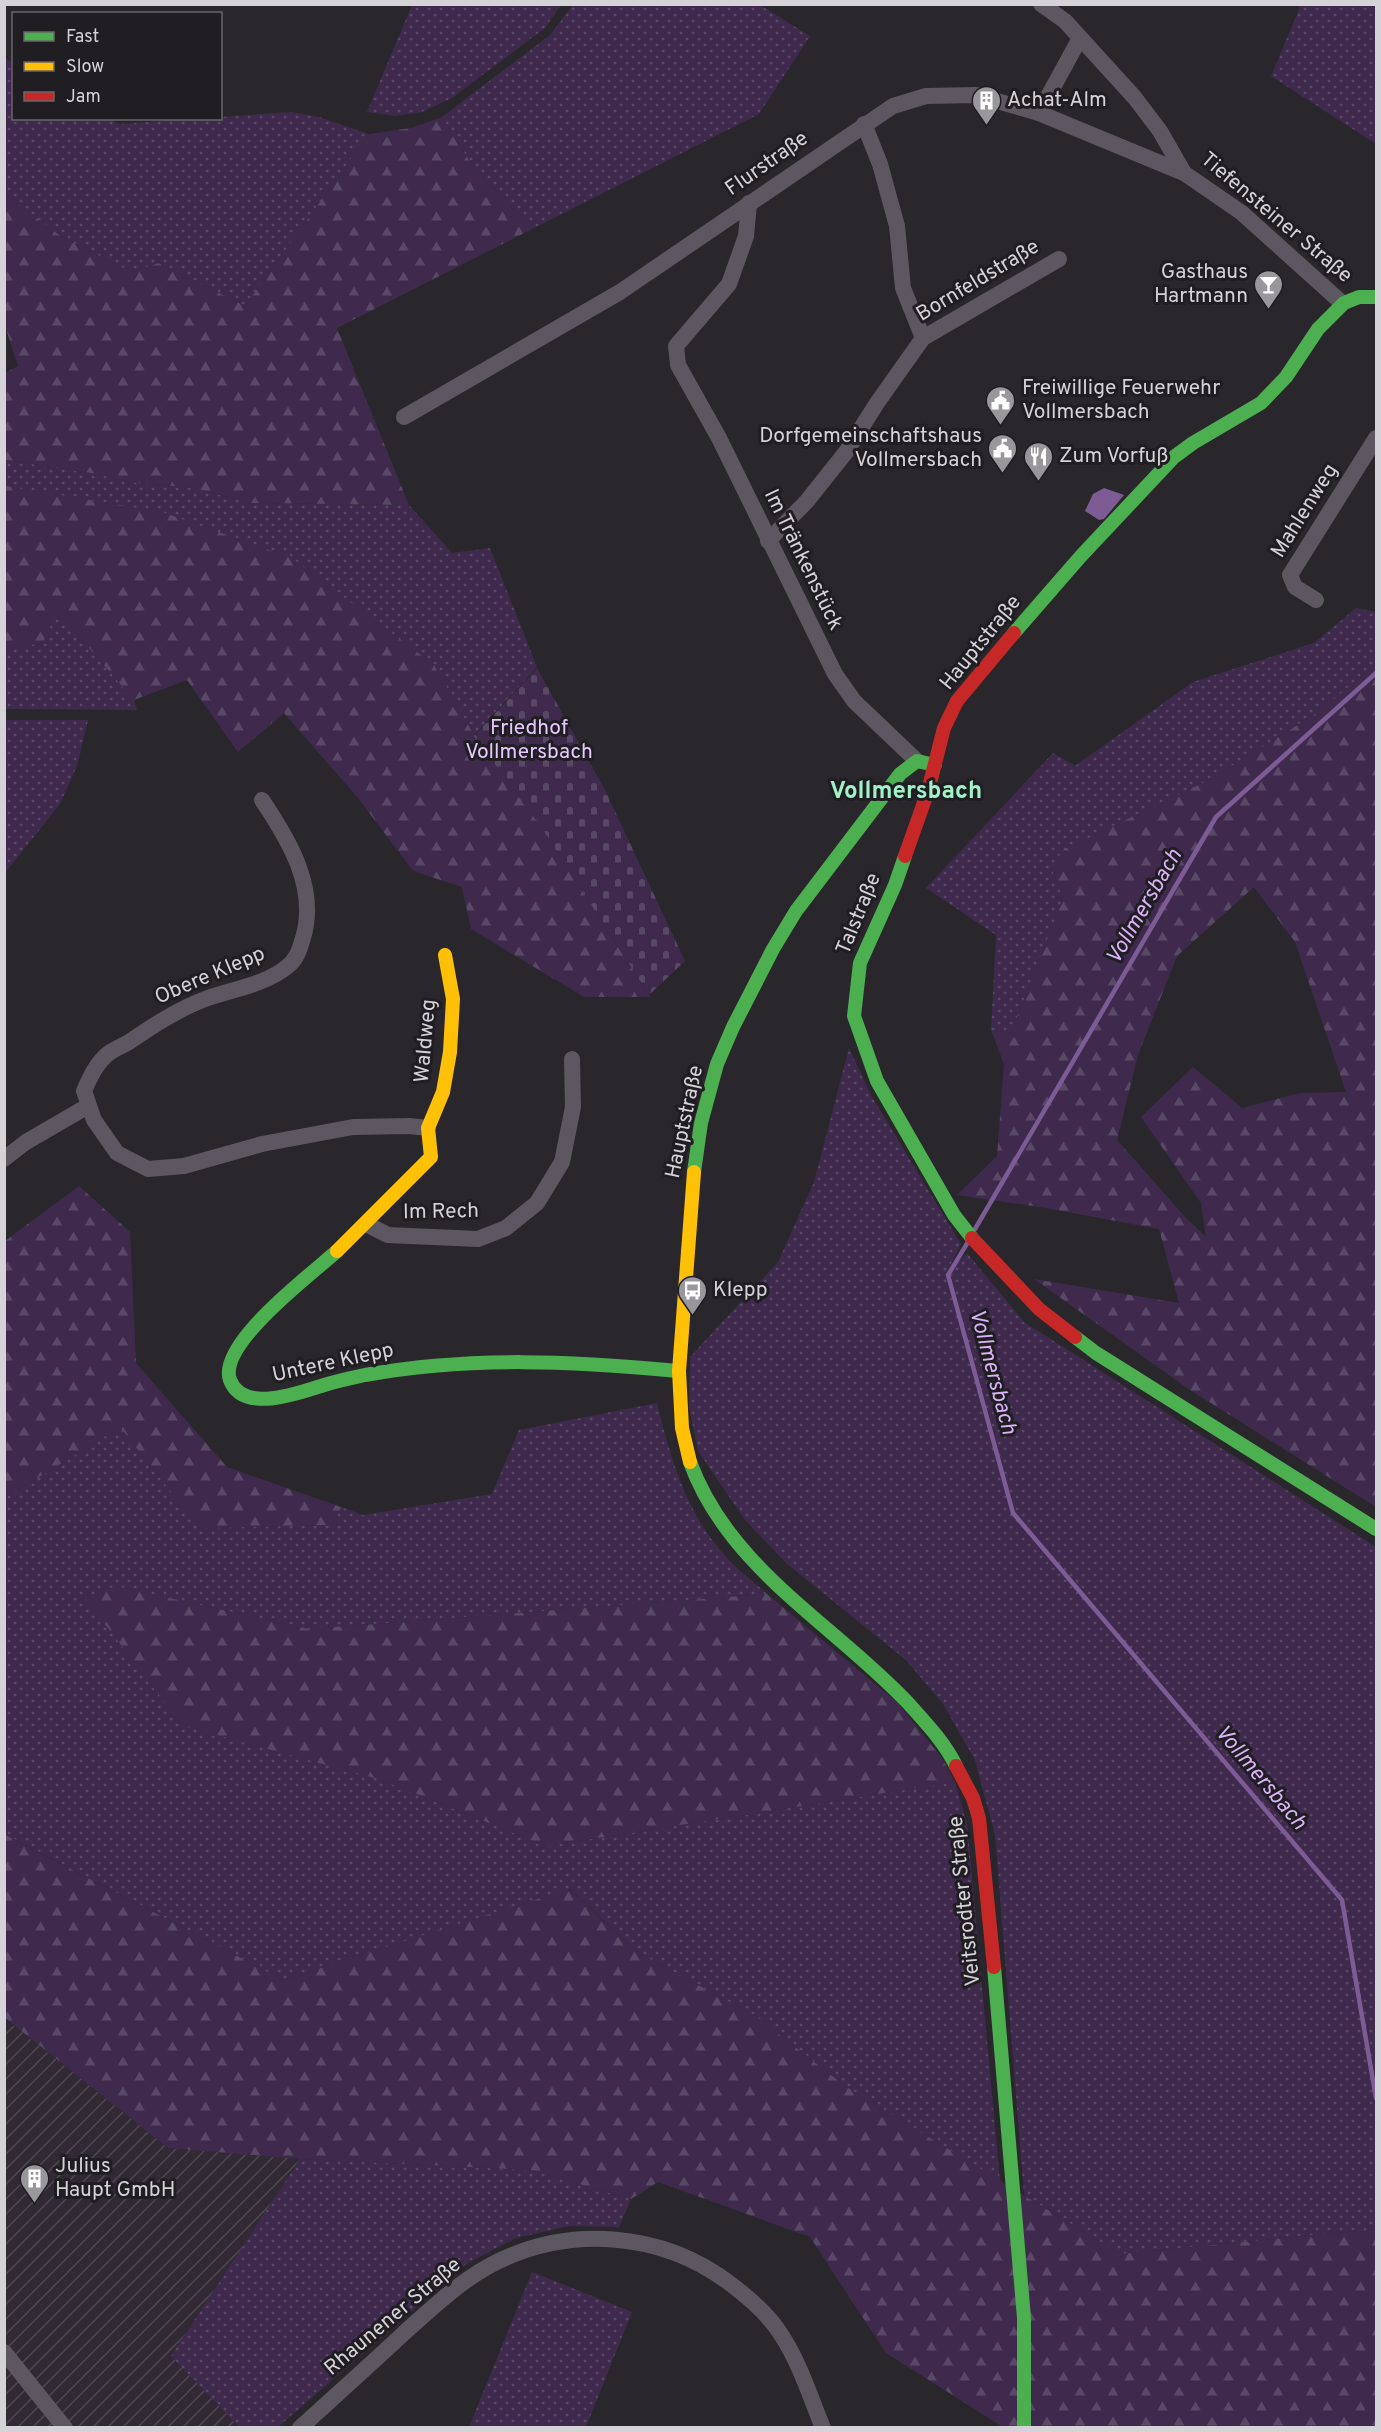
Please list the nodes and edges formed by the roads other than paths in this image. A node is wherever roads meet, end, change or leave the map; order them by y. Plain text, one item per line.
1 (1041, 4) edge
2 (1080, 38) junction
3 (1039, 113) junction
4 (864, 124) junction
5 (1184, 173) junction
6 (749, 203) junction
7 (1059, 259) dead end
8 (1377, 297) edge
9 (1342, 303) junction
10 (923, 338) junction
11 (404, 417) dead end
12 (1377, 438) edge
13 (768, 541) junction
14 (1316, 600) dead end
15 (917, 761) junction
16 (935, 765) junction
17 (262, 800) dead end
18 (446, 955) dead end
19 (572, 1059) dead end
20 (88, 1106) junction
21 (428, 1128) junction
22 (4, 1159) edge
23 (366, 1224) junction
24 (678, 1371) junction
25 (1377, 1529) edge
26 (4, 2352) edge
27 (65, 2427) edge
28 (300, 2427) edge
29 (823, 2427) edge
30 (1024, 2427) edge

1 - 2 street, Tiefensteiner Straße
2 - 3 street
2 - 5 street, Tiefensteiner Straße
3 - 4 street, Flurstraße
3 - 5 street, Flurstraße
4 - 6 street, Flurstraße
4 - 10 street
5 - 9 street, Tiefensteiner Straße
6 - 11 street, Flurstraße
6 - 13 street, Im Tränkenstück
7 - 10 street, Bornfeldstraße
8 - 9 street
9 - 16 street, Hauptstraße
10 - 13 street, Bornfeldstraße
12 - 14 street, Mahlenweg
13 - 15 street, Im Tränkenstück
15 - 16 street
15 - 24 street, Hauptstraße
16 - 25 street, Talstraße
17 - 20 street, Obere Klepp
18 - 21 street, Waldweg
19 - 23 street, Im Rech
20 - 21 street
20 - 22 street
21 - 23 street, Untere Klepp
23 - 24 street, Untere Klepp
24 - 30 street, Veitsrodter Straße
26 - 27 street
28 - 29 street, Rhaunener Straße

